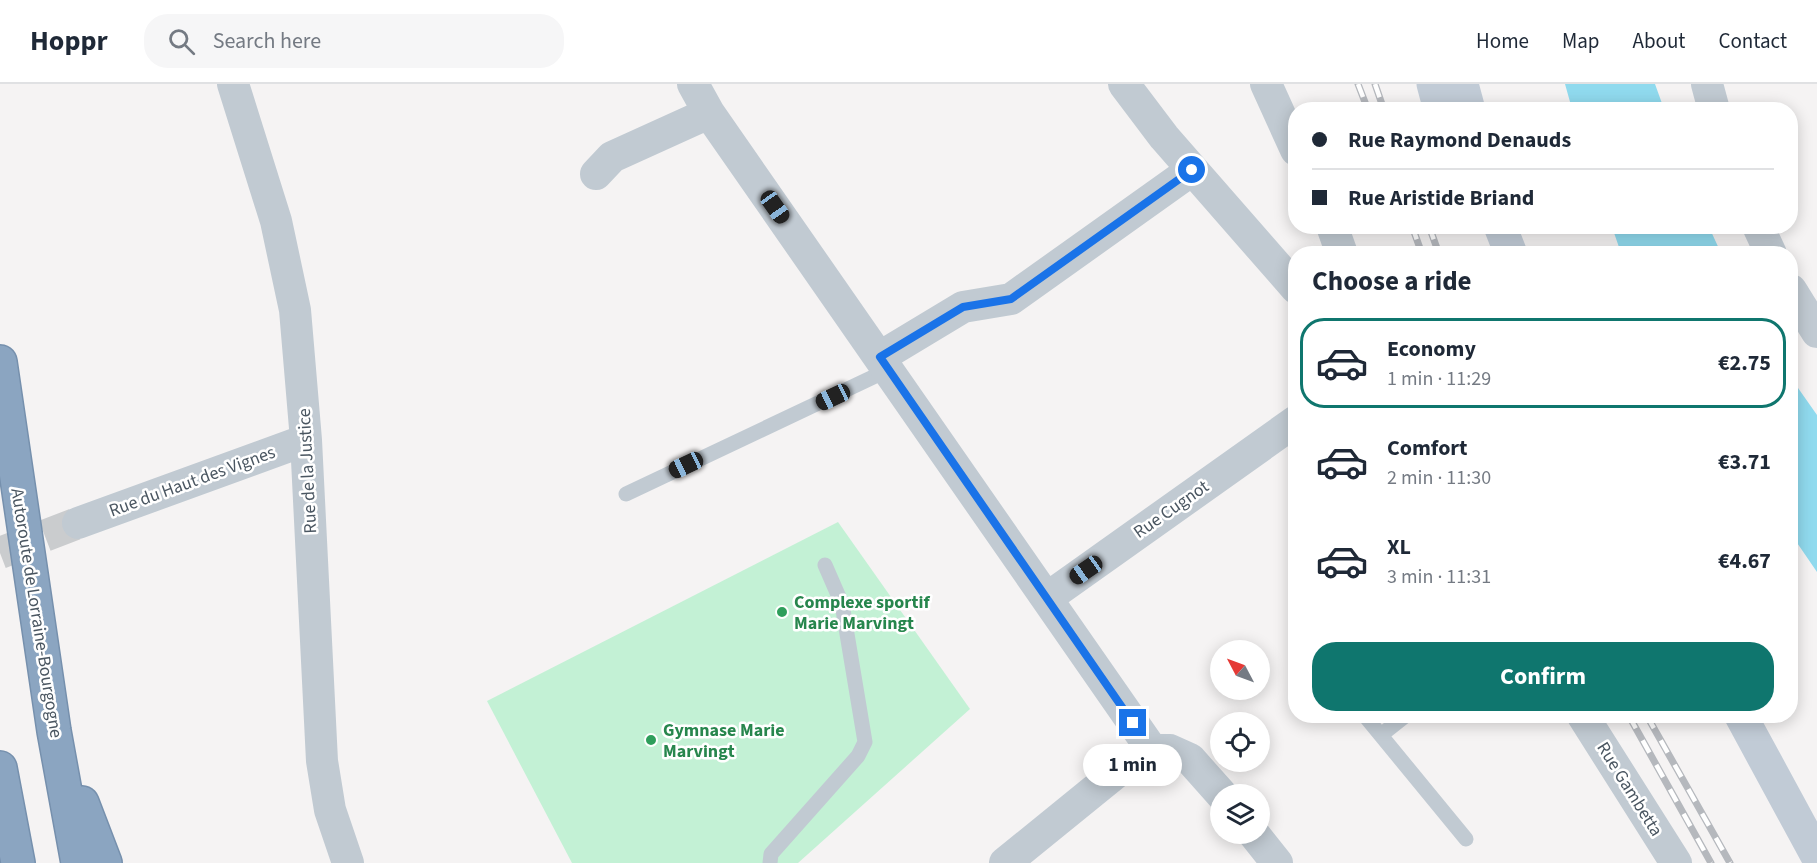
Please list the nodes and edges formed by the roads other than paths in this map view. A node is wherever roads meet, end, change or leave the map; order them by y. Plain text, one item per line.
1 (233, 84) edge
2 (693, 84) edge
3 (1124, 84) edge
4 (1266, 84) edge
5 (1433, 84) edge
6 (1462, 84) edge
7 (1707, 84) edge
8 (1438, 102) edge
9 (1467, 102) edge
10 (1712, 102) edge
11 (709, 113) junction
12 (1288, 132) edge
13 (1192, 170) junction
14 (596, 174) dead end
15 (1288, 279) edge
16 (1798, 301) edge
17 (1817, 332) edge
18 (0, 362) edge
19 (884, 363) junction
20 (1288, 427) edge
21 (306, 440) junction
22 (626, 494) dead end
23 (78, 523) tunnel mouth
24 (825, 565) dead end
25 (1047, 598) junction
26 (1371, 723) edge
27 (1396, 723) edge
28 (1587, 723) edge
29 (1745, 723) edge
30 (54, 731) junction
31 (1381, 735) junction
32 (1152, 750) junction
33 (0, 768) edge
34 (1212, 784) edge
35 (1466, 839) dead end
36 (1262, 844) edge
37 (1817, 856) edge
38 (1009, 862) edge
39 (18, 863) edge
40 (78, 863) edge
41 (105, 863) edge
42 (348, 863) edge
43 (770, 863) edge
44 (1277, 863) edge
45 (1676, 863) edge

1 - 21 street, Rue de la Justice
2 - 11 street
3 - 13 street
4 - 12 street
5 - 8 main road
6 - 9 main road
7 - 10 street
11 - 14 street
11 - 19 street
13 - 15 street
13 - 19 street
16 - 17 street
18 - 30 highway, Autoroute de Lorraine-Bourgogne
19 - 22 lane
19 - 25 street
20 - 25 street, Rue Cugnot
21 - 23 street, Rue du Haut des Vignes
21 - 42 street, Rue de la Justice
24 - 43 lane
25 - 32 street
26 - 31 lane
27 - 31 lane
28 - 45 street, Rue Gambetta
29 - 37 main road
30 - 40 highway, Autoroute de Lorraine-Bourgogne
30 - 41 highway
31 - 35 lane
32 - 34 street
32 - 38 street
33 - 39 highway
36 - 44 street

